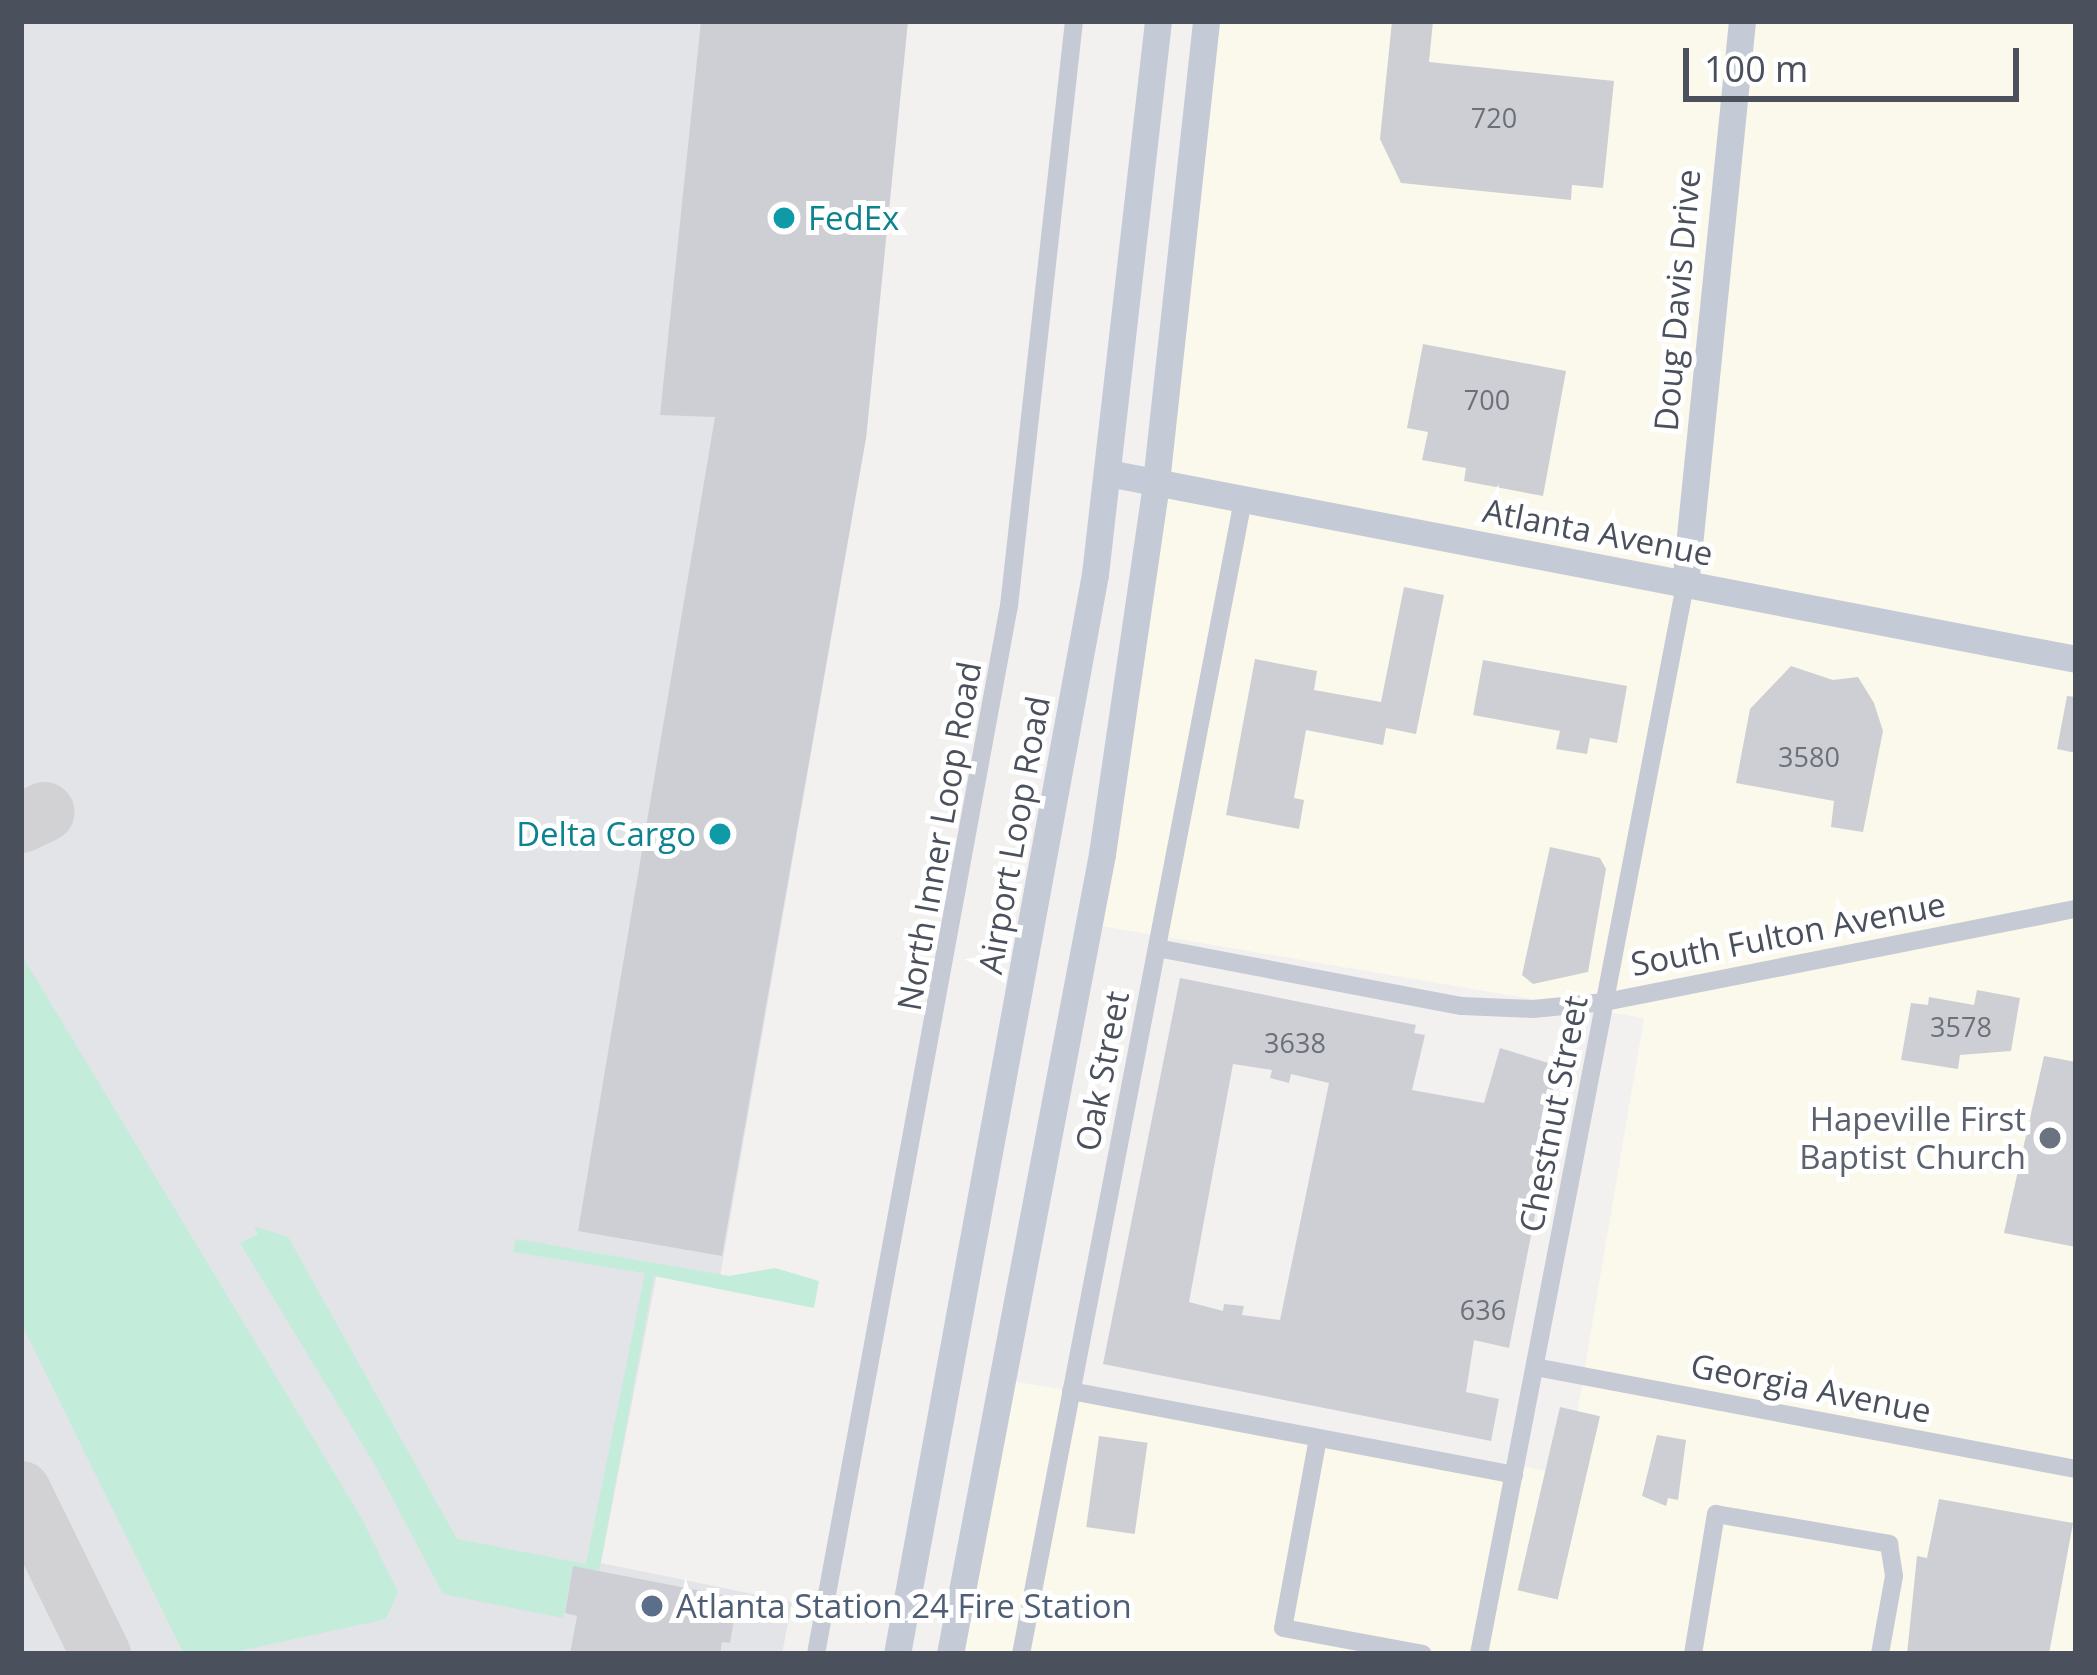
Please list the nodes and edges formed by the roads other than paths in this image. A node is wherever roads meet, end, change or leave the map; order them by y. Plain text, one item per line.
1 (1074, 21) edge
2 (1158, 21) edge
3 (1206, 21) edge
4 (1742, 21) edge
5 (1108, 472) junction
6 (1156, 482) junction
7 (1244, 500) junction
8 (1685, 585) junction
9 (2076, 659) edge
10 (2076, 909) edge
11 (1156, 948) junction
12 (1605, 1002) junction
13 (1534, 1366) junction
14 (1071, 1391) junction
15 (1318, 1438) junction
16 (2076, 1469) edge
17 (1514, 1475) junction
18 (816, 1654) edge
19 (897, 1654) edge
20 (950, 1654) edge
21 (1021, 1654) edge
22 (1423, 1654) edge
23 (1479, 1654) edge
24 (1693, 1654) edge
25 (1880, 1654) edge

1 - 18 street, North Inner Loop Road
2 - 5 main road, Airport Loop Road
3 - 6 main road
4 - 8 main road, Doug Davis Drive
5 - 6 main road, Atlanta Avenue
5 - 19 main road, Airport Loop Road
6 - 7 main road, Atlanta Avenue
6 - 20 main road
7 - 8 main road, Atlanta Avenue
7 - 11 street, Oak Street
8 - 9 main road, Atlanta Avenue
8 - 12 street, Chestnut Street
10 - 12 street, South Fulton Avenue
11 - 12 street, South Fulton Avenue
11 - 14 street, Oak Street
12 - 13 street, Chestnut Street
13 - 16 street, Georgia Avenue
13 - 17 street, Chestnut Street
14 - 15 street
14 - 21 street, Oak Street
15 - 17 street
15 - 22 street
17 - 23 street, Chestnut Street
24 - 25 street

